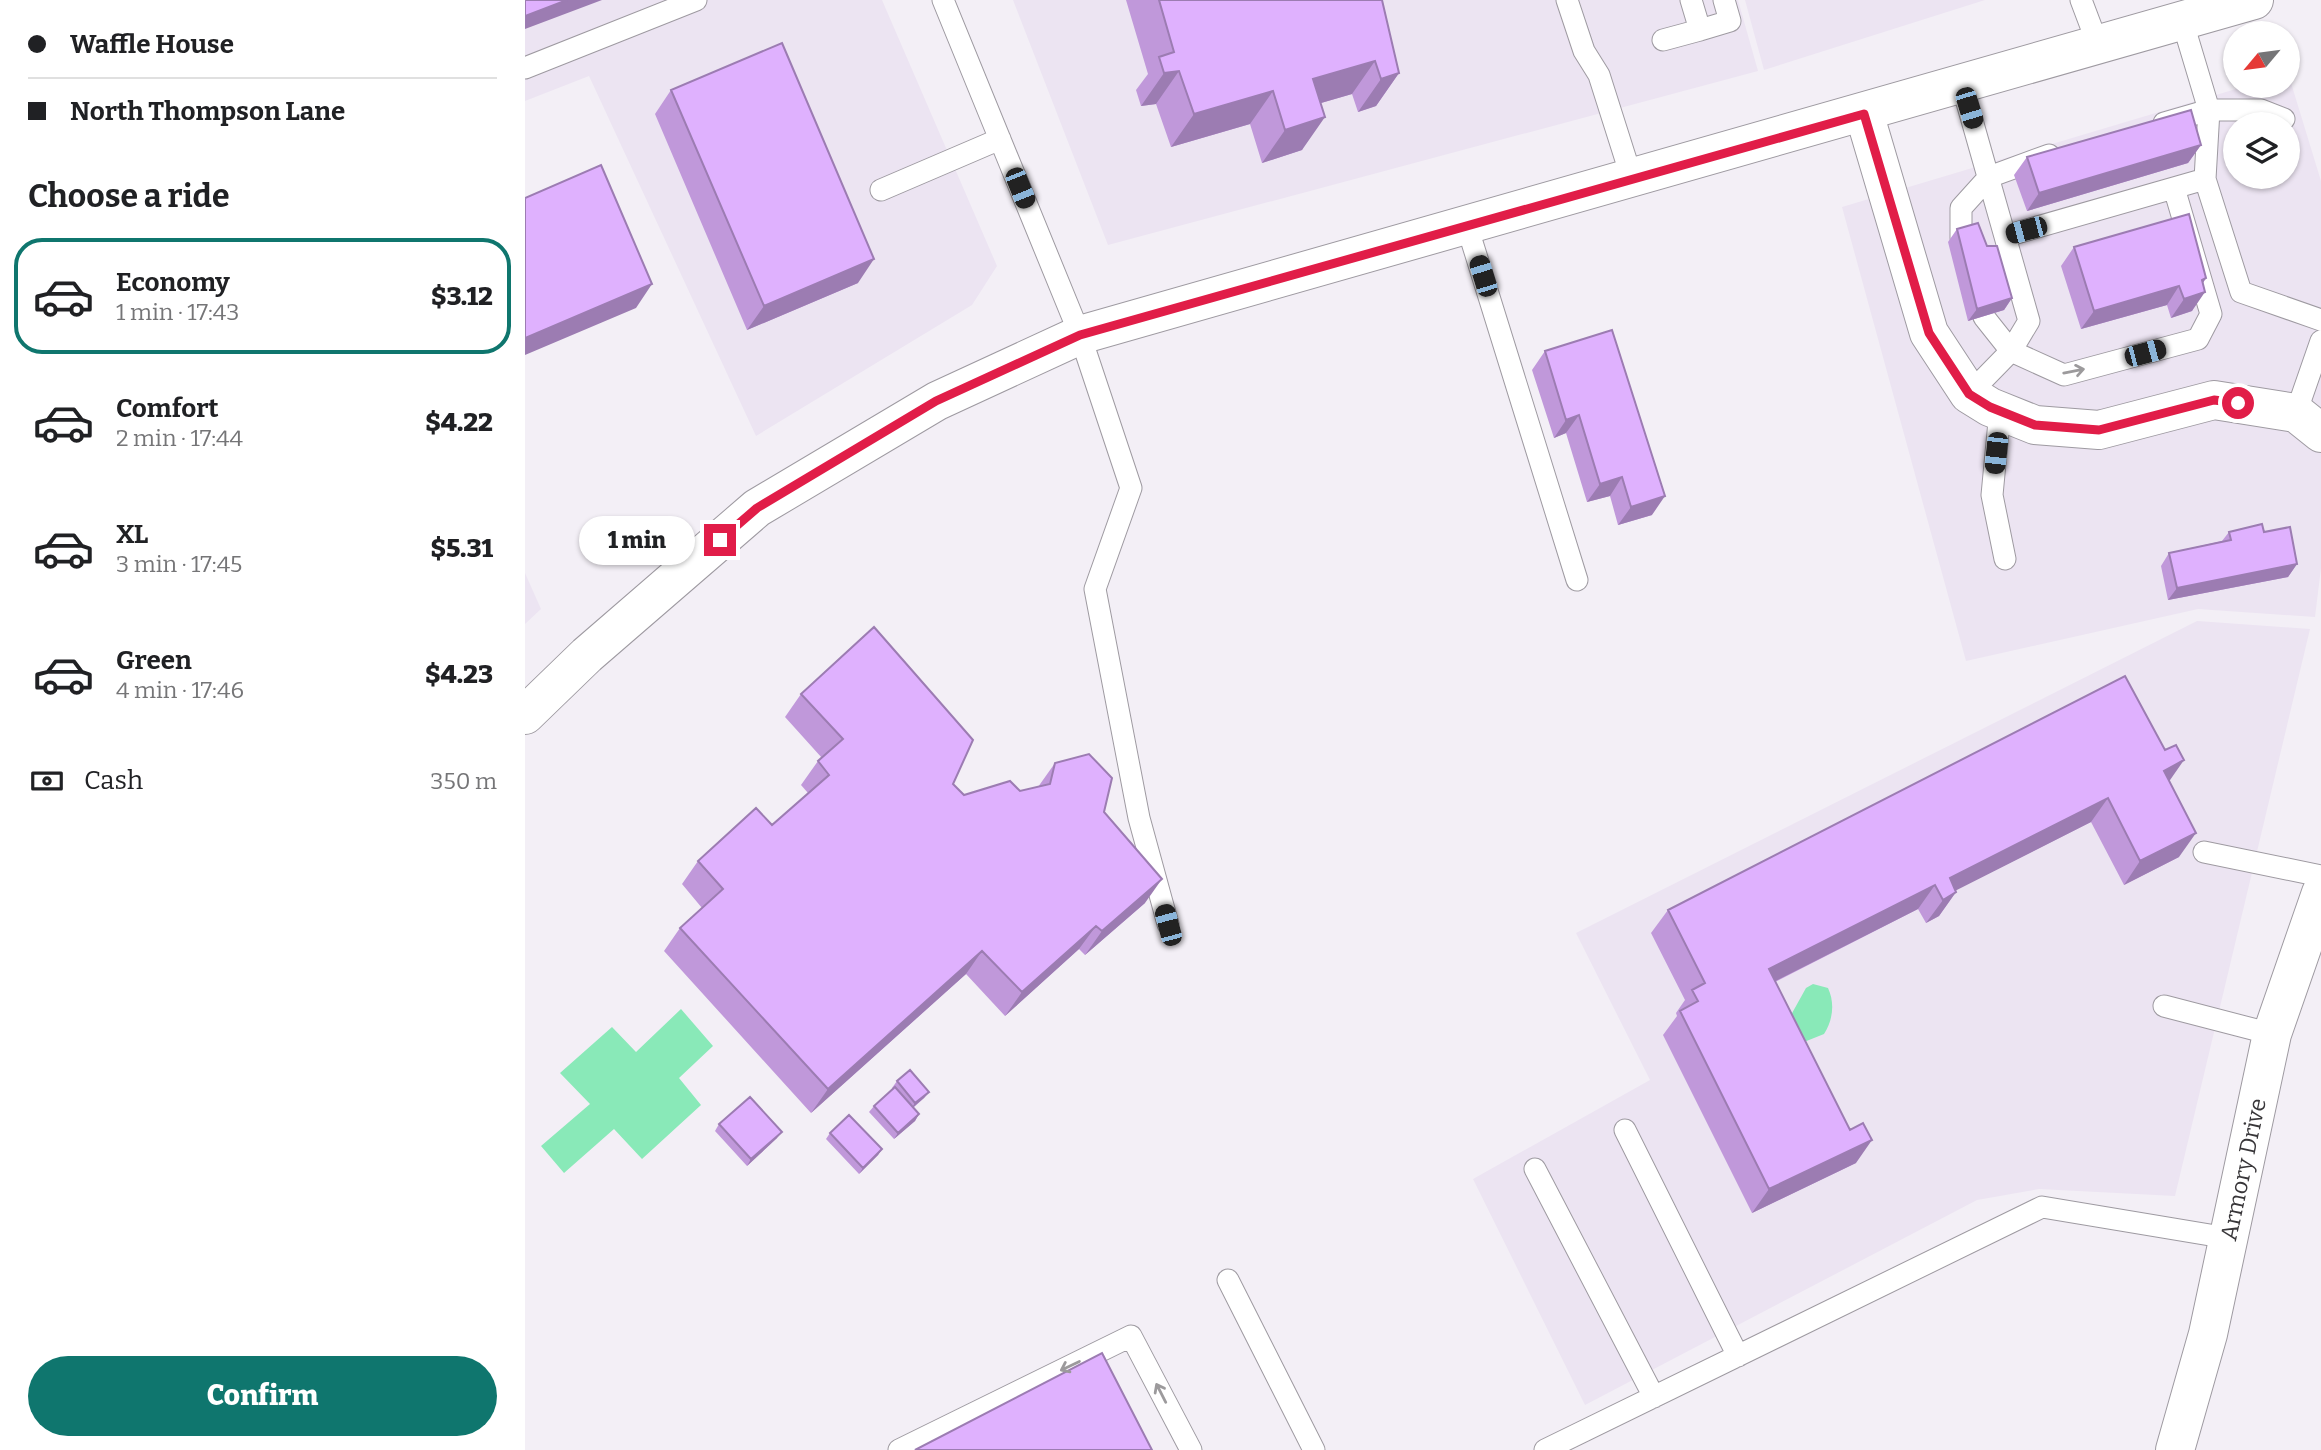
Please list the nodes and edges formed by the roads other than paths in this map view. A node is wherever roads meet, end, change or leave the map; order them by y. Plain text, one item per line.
1 (696, 0) edge
2 (943, 0) edge
3 (1567, 0) edge
4 (1691, 0) edge
5 (1724, 0) edge
6 (2081, 0) edge
7 (2254, 0) edge
8 (2182, 20) junction
9 (1700, 30) junction
10 (1663, 40) dead end
11 (2098, 45) junction
12 (525, 68) edge
13 (1962, 85) junction
14 (2209, 110) junction
15 (2266, 112) edge
16 (1864, 114) junction
17 (2144, 129) edge
18 (1000, 139) junction
19 (2070, 150) edge
20 (1989, 177) junction
21 (1632, 179) junction
22 (2205, 179) junction
23 (2174, 188) junction
24 (881, 190) dead end
25 (1467, 226) junction
26 (2006, 236) junction
27 (1961, 238) edge
28 (1983, 317) edge
29 (2321, 320) edge
30 (1080, 335) junction
31 (2321, 341) edge
32 (2011, 351) junction
33 (1985, 402) junction
34 (2309, 423) edge
35 (2005, 559) dead end
36 (1577, 580) dead end
37 (525, 715) edge
38 (2204, 852) dead end
39 (2321, 876) edge
40 (2321, 893) edge
41 (1168, 925) dead end
42 (2164, 1006) dead end
43 (2272, 1034) junction
44 (1625, 1130) dead end
45 (1535, 1169) dead end
46 (2228, 1238) junction
47 (1228, 1280) dead end
48 (1738, 1356) junction
49 (1654, 1397) junction
50 (899, 1450) edge
51 (1191, 1450) edge
52 (1314, 1450) edge
53 (1545, 1450) edge
54 (2175, 1450) edge

1 - 12 lane
2 - 18 lane
3 - 21 lane
4 - 9 lane
5 - 9 lane
6 - 11 lane
7 - 8 main road
8 - 11 main road
8 - 14 lane
9 - 10 lane
11 - 13 main road
13 - 16 main road
13 - 20 lane
14 - 15 lane
14 - 17 lane
14 - 22 lane
16 - 21 main road
16 - 33 main road
18 - 24 lane
18 - 30 lane
19 - 20 lane
20 - 26 lane
20 - 27 lane
21 - 25 main road
22 - 23 lane
22 - 29 lane
23 - 26 lane
32 -> 23 lane
25 - 30 main road
25 - 36 lane
26 - 32 lane
28 - 32 lane
30 - 37 main road
30 - 41 lane
31 - 34 lane
32 - 33 lane
33 - 34 main road
33 - 35 lane
38 - 39 lane
40 - 43 main road, Armory Drive
42 - 43 lane
43 - 46 main road, Armory Drive
44 - 48 lane
45 - 49 lane
46 - 48 lane
46 - 54 main road, Armory Drive
47 - 52 lane
48 - 49 lane
49 - 53 lane
51 -> 50 lane

